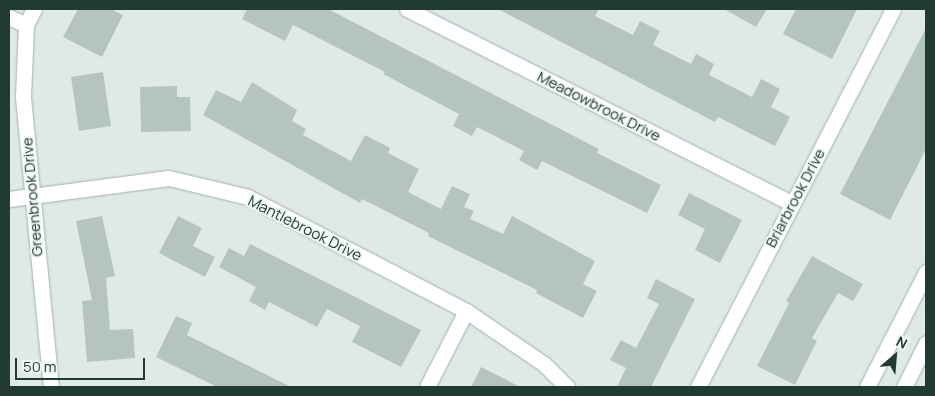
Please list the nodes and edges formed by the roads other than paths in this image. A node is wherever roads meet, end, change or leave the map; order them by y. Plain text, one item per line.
1 (34, 9) edge
2 (407, 9) edge
3 (893, 9) edge
4 (9, 17) edge
5 (26, 25) junction
6 (32, 197) junction
7 (9, 200) edge
8 (791, 203) junction
9 (926, 272) edge
10 (466, 311) junction
11 (926, 343) edge
12 (51, 387) edge
13 (427, 387) edge
14 (567, 387) edge
15 (698, 387) edge
16 (867, 387) edge
17 (904, 387) edge

1 - 5 street, Greenbrook Drive
2 - 8 street, Meadowbrook Drive
3 - 8 street, Briarbrook Drive
4 - 5 street
5 - 6 street, Greenbrook Drive
6 - 7 street, Mantlebrook Drive
6 - 10 street, Mantlebrook Drive
6 - 12 street, Greenbrook Drive
8 - 15 street, Briarbrook Drive
9 - 16 street
10 - 13 street
10 - 14 street, Mantlebrook Drive
11 - 17 street

